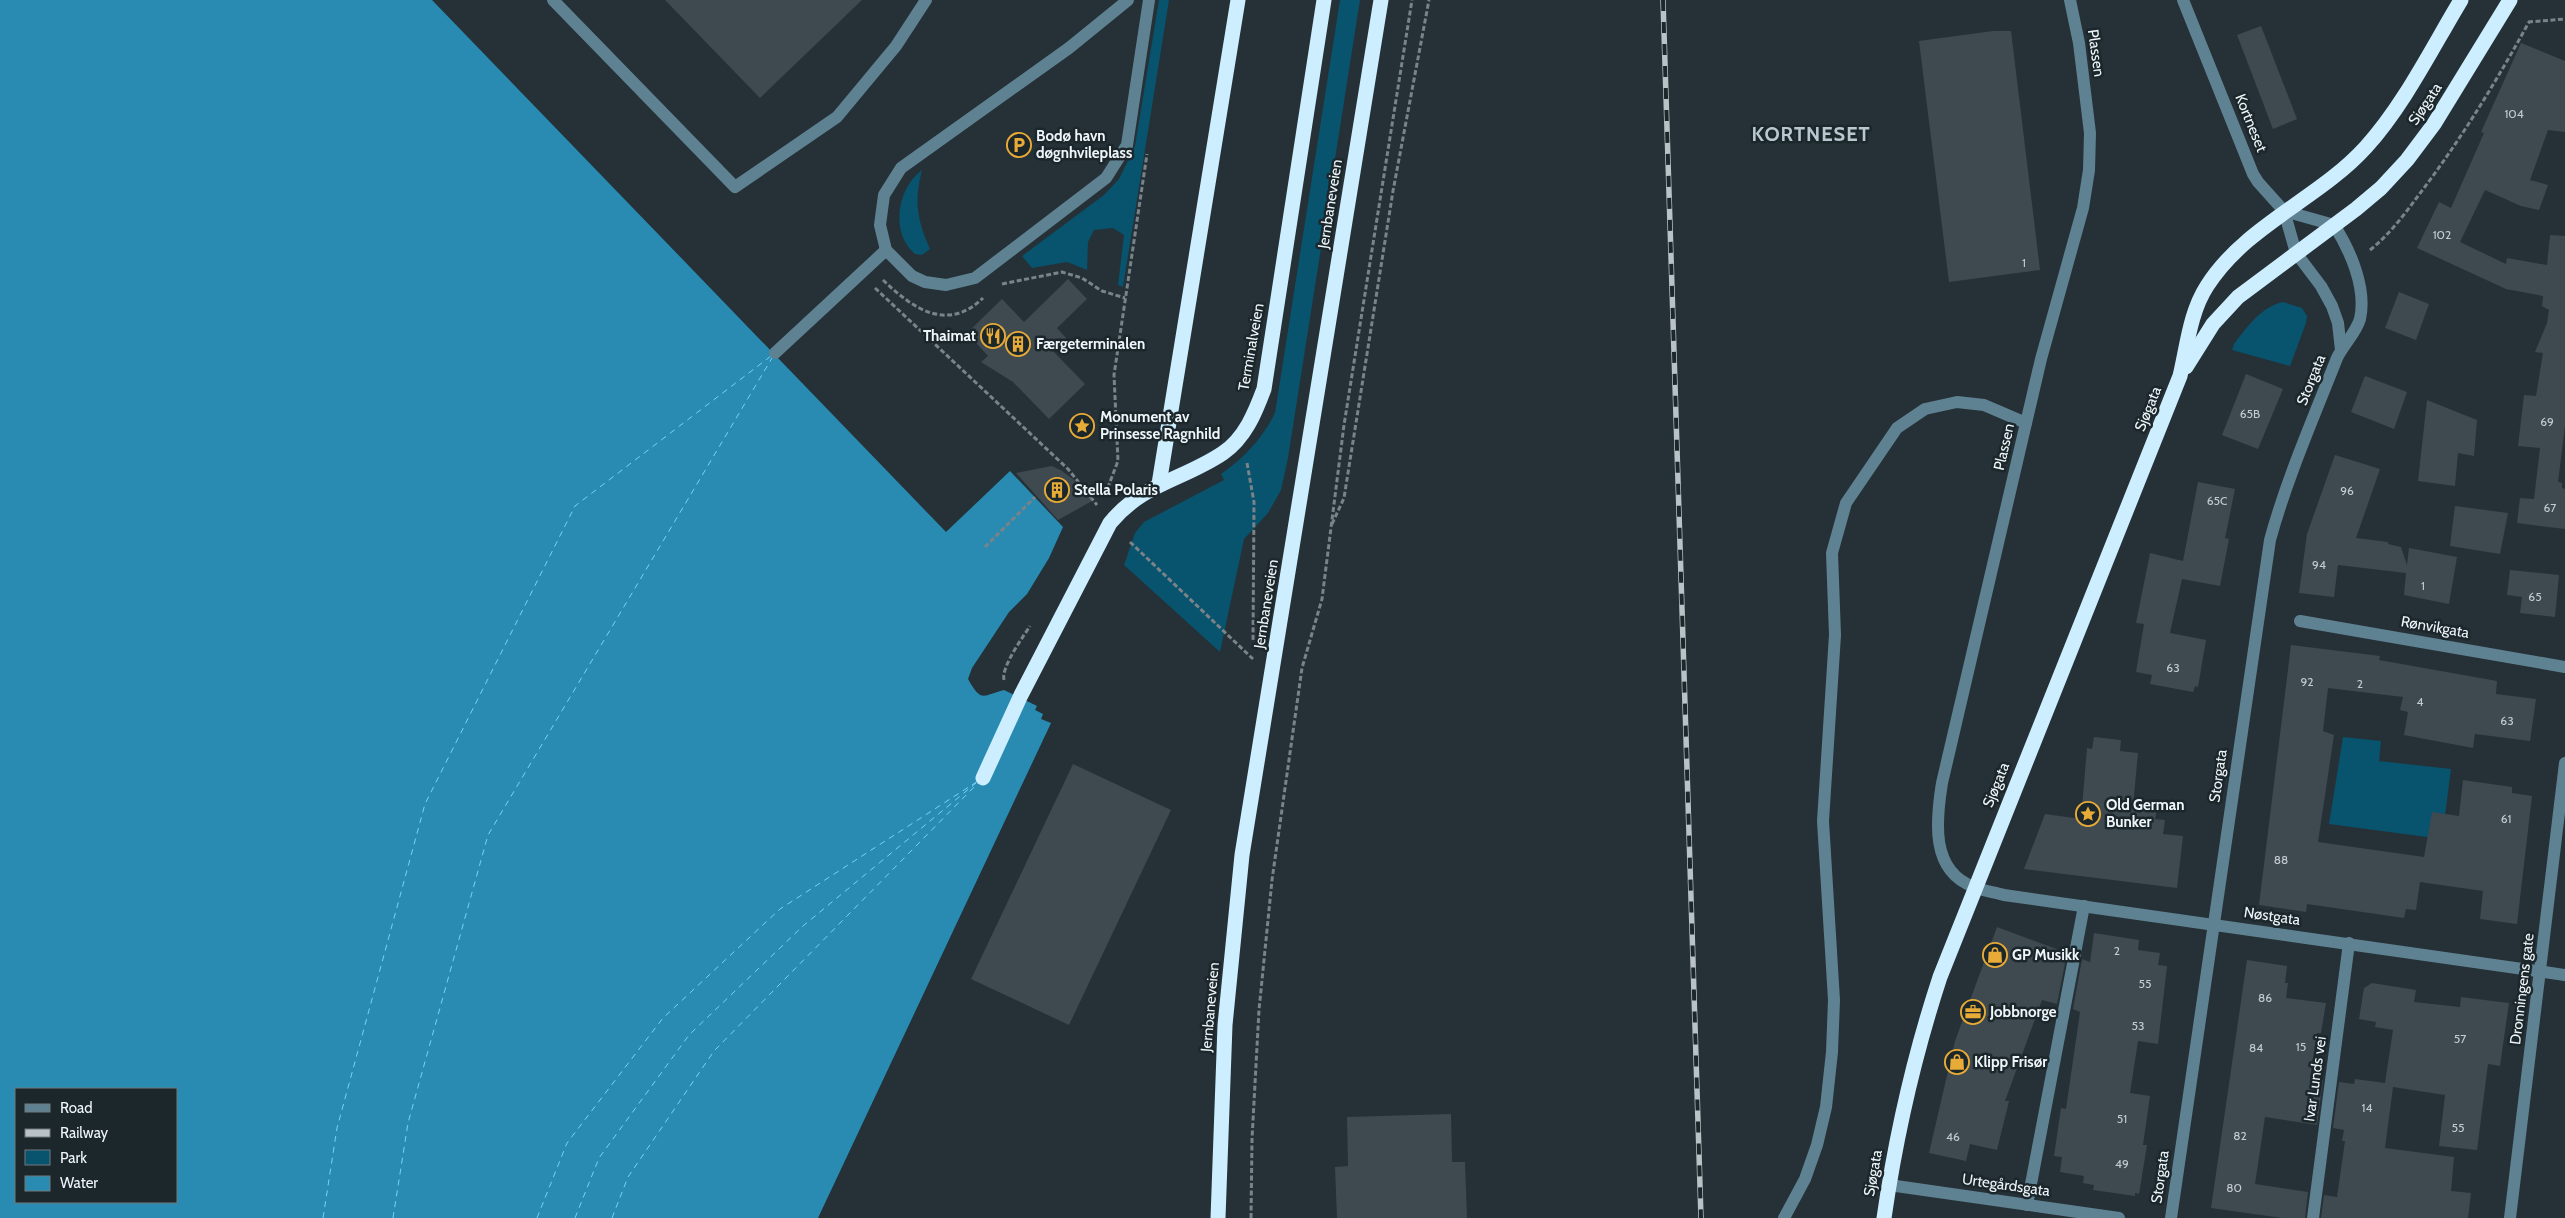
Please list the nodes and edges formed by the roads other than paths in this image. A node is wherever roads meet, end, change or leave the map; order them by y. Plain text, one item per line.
1 (553, 0) edge
2 (926, 0) edge
3 (1128, 0) edge
4 (1149, 0) edge
5 (1238, 0) edge
6 (1324, 0) edge
7 (1382, 0) edge
8 (2070, 0) edge
9 (2183, 0) edge
10 (2461, 0) edge
11 (2510, 0) edge
12 (2284, 211) junction
13 (2334, 225) junction
14 (886, 250) junction
15 (2296, 252) junction
16 (2341, 350) junction
17 (775, 353) dead end
18 (2180, 376) junction
19 (2026, 423) junction
20 (1159, 484) junction
21 (2300, 621) dead end
22 (2565, 667) edge
23 (2565, 763) edge
24 (983, 778) dead end
25 (1974, 888) junction
26 (2084, 906) junction
27 (2214, 924) junction
28 (2349, 944) junction
29 (2541, 972) junction
30 (2565, 975) edge
31 (1889, 1185) junction
32 (2027, 1205) junction
33 (1218, 1218) edge
34 (1784, 1218) edge
35 (1884, 1218) edge
36 (2119, 1218) edge
37 (2171, 1218) edge
38 (2313, 1218) edge
39 (2510, 1218) edge

1 - 2 street
3 - 14 street
4 - 14 street
5 - 20 highway
6 - 20 highway, Terminalveien
7 - 33 highway, Jernbaneveien
8 - 19 street, Plassen
9 - 12 street, Kortneset
10 - 12 highway, Sjøgata
11 - 13 highway, Sjøgata
12 - 13 street
12 - 15 street, Kortneset
12 - 18 highway, Sjøgata
13 - 15 highway, Sjøgata
13 - 16 street, Storgata
14 - 17 street
15 - 16 street
15 - 18 highway, Sjøgata
16 - 27 street, Storgata
18 - 25 highway, Sjøgata
19 - 25 street, Plassen
19 - 34 street
20 - 24 highway, Terminalveien
21 - 22 street, Rønvikgata
23 - 29 street, Dronningens gate
25 - 26 street, Nøstgata
25 - 31 highway, Sjøgata
26 - 27 street, Nøstgata
26 - 32 street
27 - 28 street, Nøstgata
27 - 37 street, Storgata
28 - 29 street, Nøstgata
28 - 38 street, Ivar Lunds vei
29 - 30 street, Nøstgata
29 - 39 street, Dronningens gate
31 - 32 street, Urtegårdsgata
31 - 35 highway, Sjøgata
32 - 36 street, Urtegårdsgata

